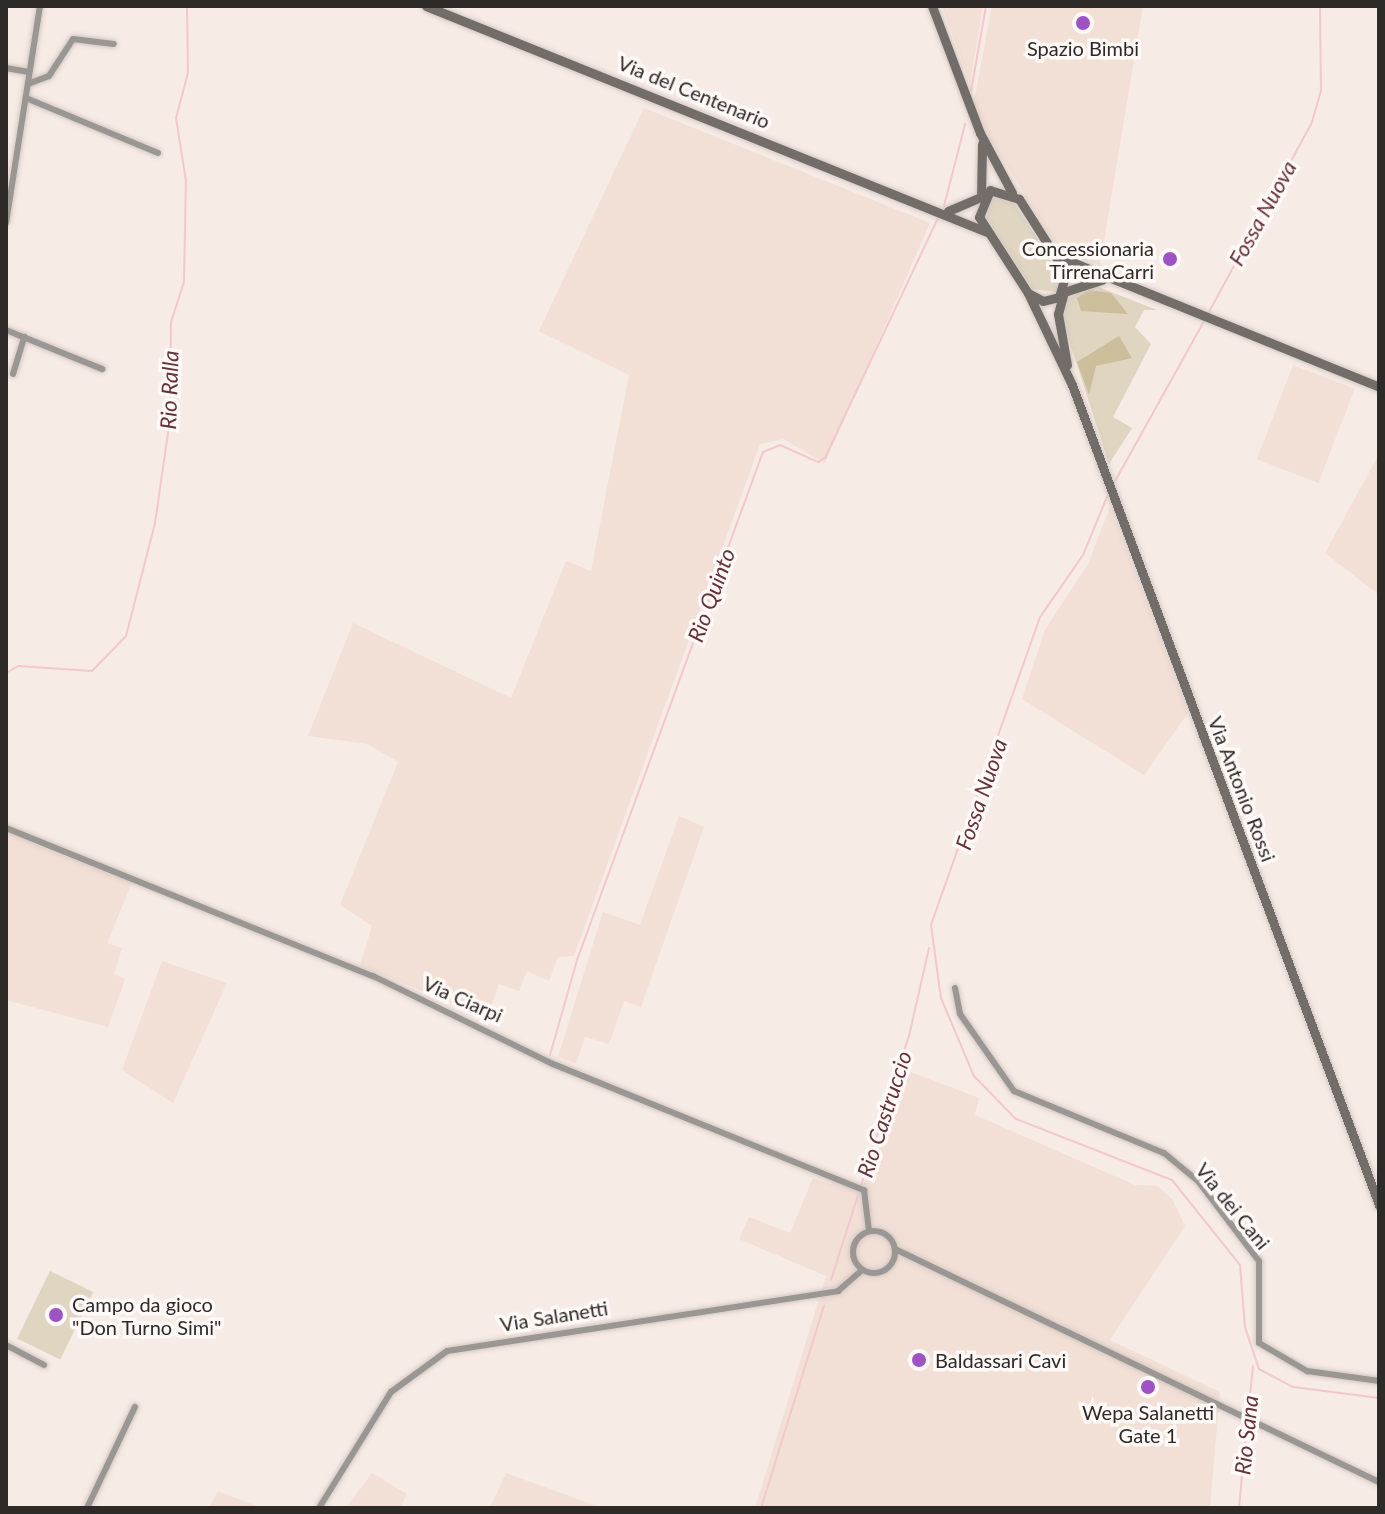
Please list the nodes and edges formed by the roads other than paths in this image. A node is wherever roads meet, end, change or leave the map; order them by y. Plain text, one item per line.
1 (40, 6) edge
2 (426, 6) edge
3 (932, 6) edge
4 (114, 44) dead end
5 (6, 68) edge
6 (29, 72) junction
7 (28, 84) junction
8 (26, 98) junction
9 (980, 133) junction
10 (158, 153) dead end
11 (6, 167) edge
12 (16, 171) junction
13 (1012, 193) junction
14 (981, 197) junction
15 (948, 211) junction
16 (6, 223) edge
17 (989, 234) junction
18 (1057, 256) junction
19 (1121, 284) junction
20 (1064, 292) junction
21 (1028, 293) junction
22 (6, 330) edge
23 (24, 337) junction
24 (102, 369) dead end
25 (13, 374) dead end
26 (1072, 385) junction
27 (1379, 387) edge
28 (6, 828) edge
29 (955, 988) dead end
30 (1379, 1205) edge
31 (869, 1231) junction
32 (895, 1249) junction
33 (862, 1270) junction
34 (6, 1345) edge
35 (44, 1365) dead end
36 (1379, 1381) edge
37 (135, 1407) dead end
38 (1379, 1482) edge
39 (87, 1508) edge
40 (319, 1508) edge

1 - 6 street
2 - 15 main road, Via del Centenario
3 - 9 main road
4 - 7 street
5 - 6 street
6 - 7 street
7 - 8 street
8 - 10 street
8 - 12 street
9 - 13 main road
9 - 14 main road
11 - 12 street
12 - 16 street
13 - 14 main road
13 - 18 main road
14 - 15 main road
14 - 17 main road
15 - 17 main road, Via del Centenario
17 - 21 main road
18 - 19 main road
18 - 20 main road
19 - 20 main road
19 - 27 main road
20 - 21 main road
20 - 26 main road
21 - 26 main road
22 - 23 street
23 - 24 street
23 - 25 street
26 - 30 main road, Via Antonio Rossi
28 - 31 street, Via Ciarpi
29 - 36 street, Via dei Cani
31 - 32 street
31 - 33 street
32 - 33 street
32 - 38 street
33 - 40 street, Via Salanetti
34 - 35 street
37 - 39 street

